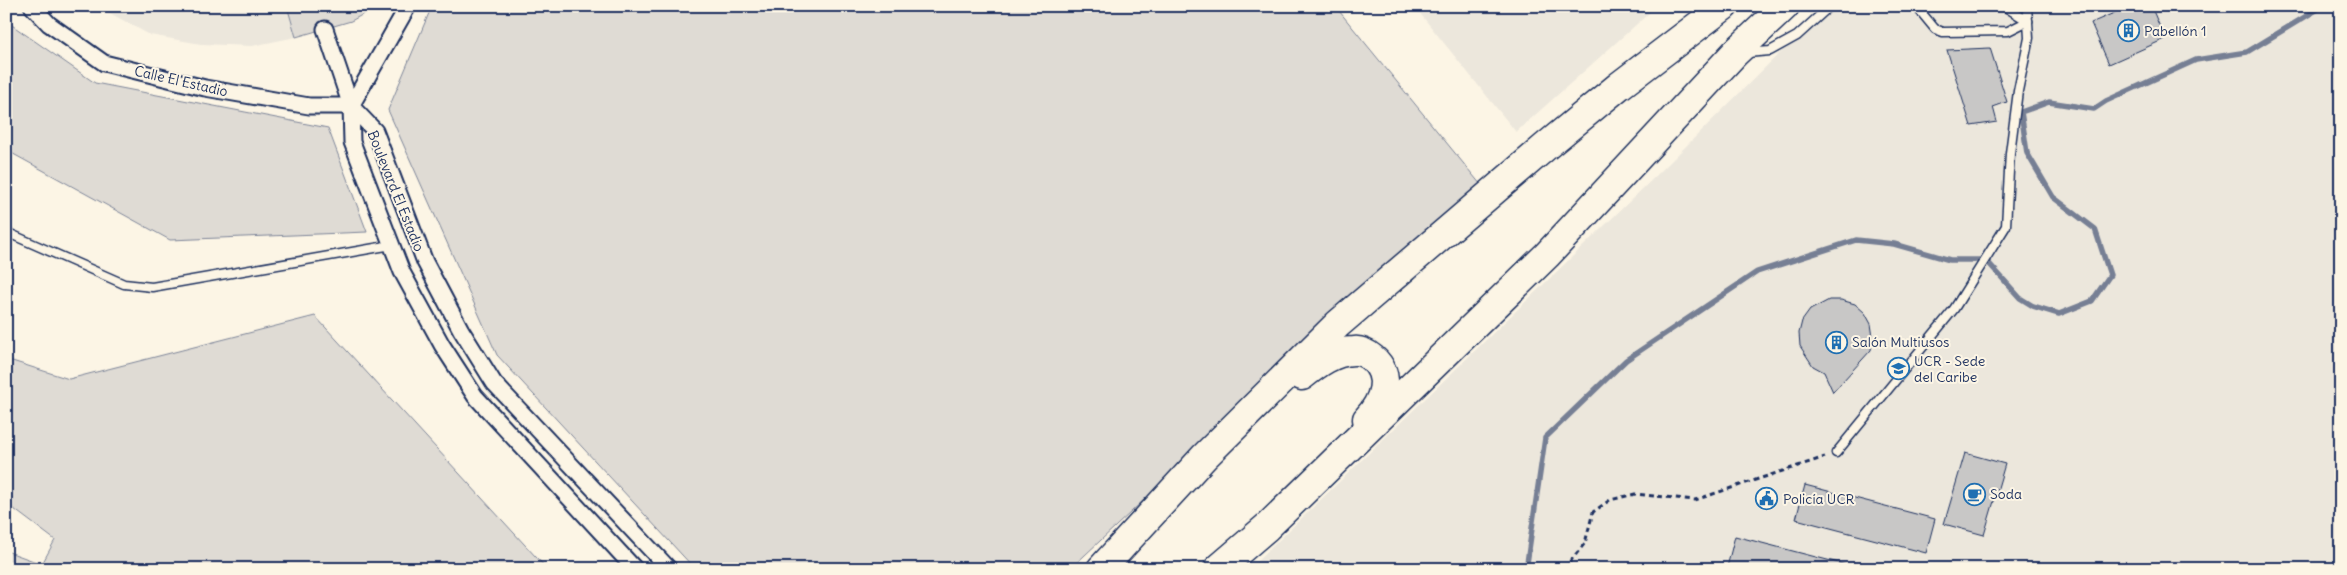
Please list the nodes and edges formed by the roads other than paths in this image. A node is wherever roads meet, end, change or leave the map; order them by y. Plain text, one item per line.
1 (32, 6) edge
2 (408, 6) edge
3 (1785, 6) edge
4 (1830, 6) edge
5 (1916, 6) edge
6 (2004, 6) edge
7 (2028, 6) edge
8 (1716, 9) edge
9 (2028, 21) junction
10 (325, 29) dead end
11 (1735, 53) junction
12 (351, 106) junction
13 (6, 232) edge
14 (392, 245) junction
15 (1836, 453) road end
16 (1204, 457) junction
17 (1267, 527) junction
18 (635, 569) edge
19 (669, 569) edge
20 (1101, 569) edge
21 (1218, 569) edge

1 - 12 street, Calle El Estadio
2 - 12 street
3 - 11 highway
4 - 11 lane
5 - 9 lane
6 - 9 lane
7 - 9 lane
8 - 16 highway
9 - 15 lane
10 - 12 street
11 - 17 highway
12 - 14 street, Boulevard El Estadio
12 - 19 street, Boulevard El Estadio
13 - 14 lane
14 - 18 street, Boulevard El Estadio
16 - 17 highway
16 - 20 highway
17 - 21 highway

